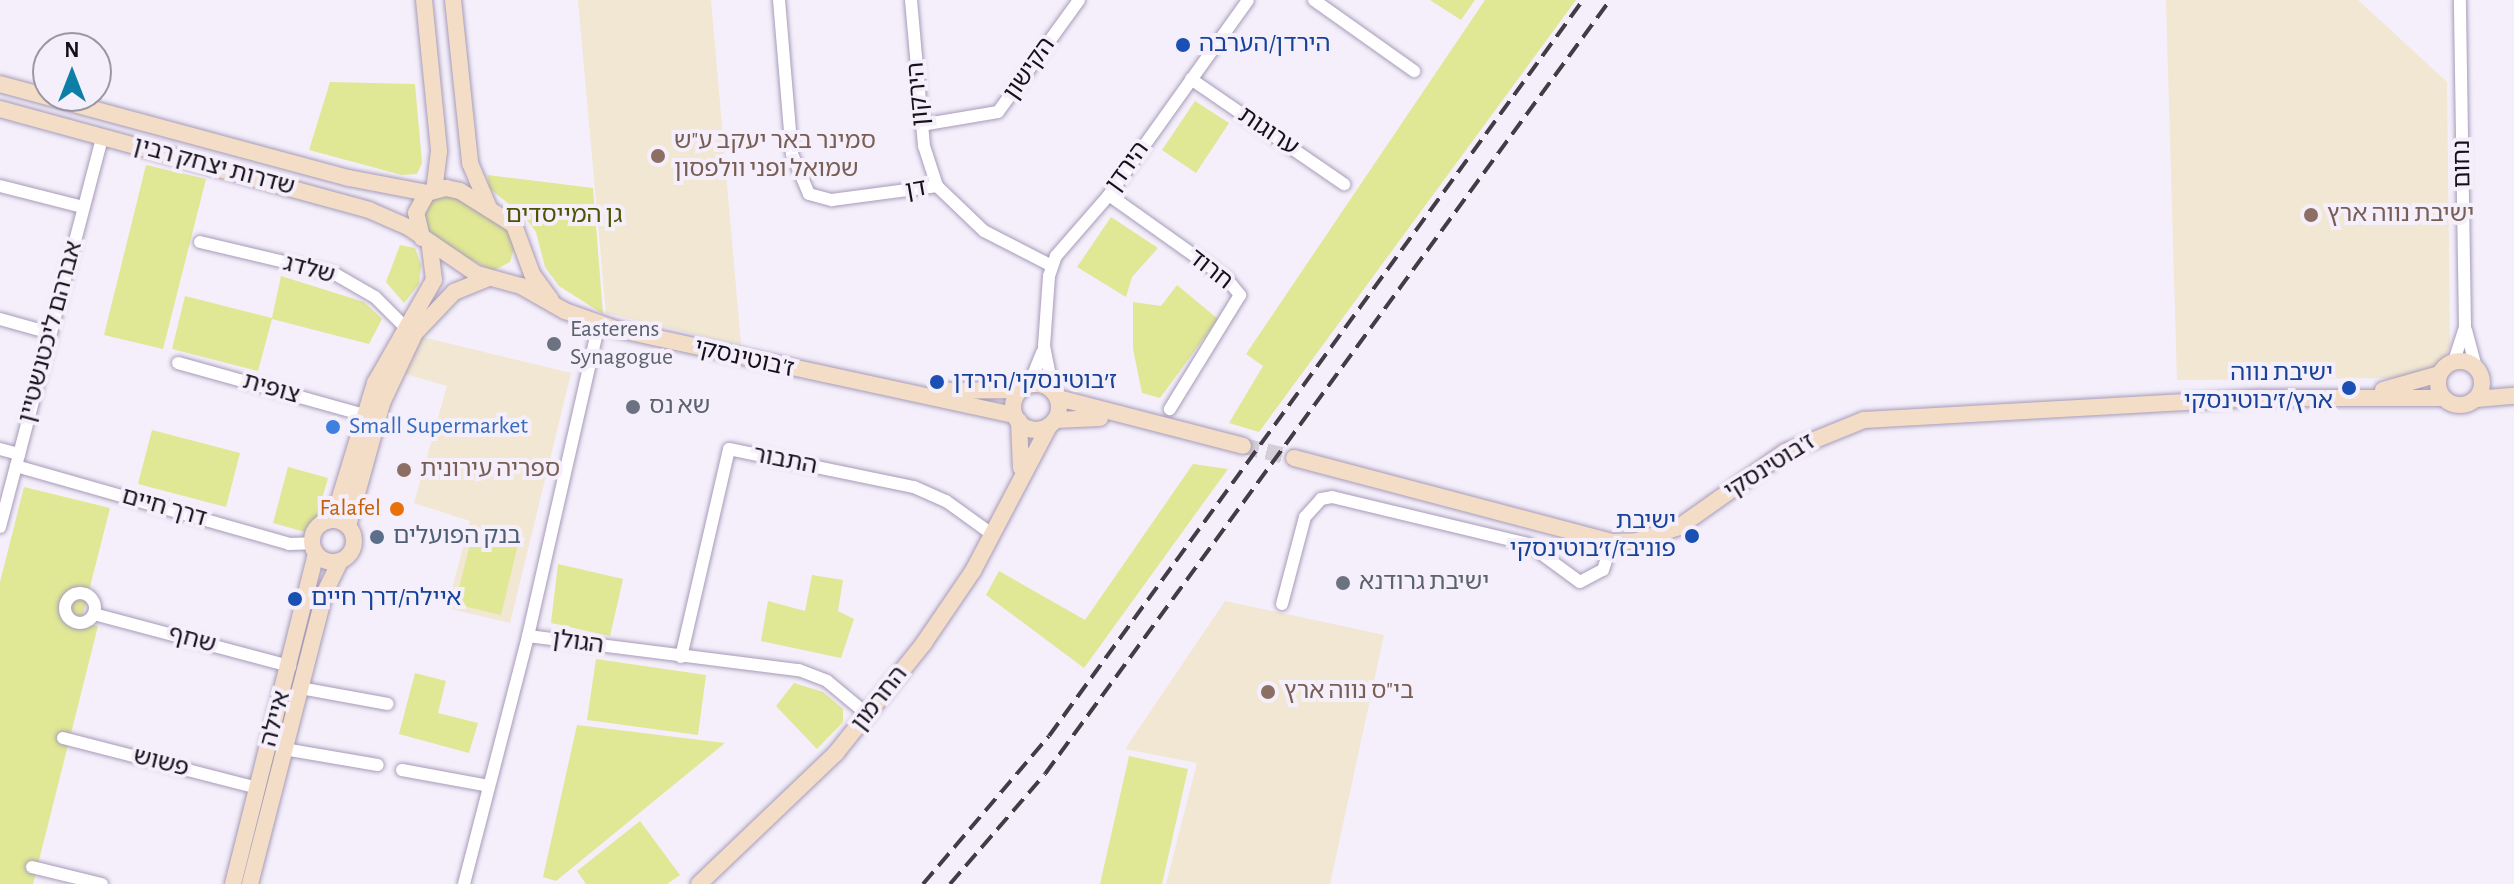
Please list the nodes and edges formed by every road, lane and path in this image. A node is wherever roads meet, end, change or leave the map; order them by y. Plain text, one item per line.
1 (424, 0) edge
2 (453, 0) edge
3 (779, 0) edge
4 (911, 0) edge
5 (1079, 0) edge
6 (1248, 0) edge
7 (1314, 0) edge
8 (2460, 0) edge
9 (1414, 71) dead end
10 (1191, 79) junction
11 (0, 84) edge
12 (0, 109) edge
13 (921, 125) junction
14 (102, 137) junction
15 (1344, 184) dead end
16 (0, 186) edge
17 (937, 186) junction
18 (430, 191) junction
19 (1109, 195) junction
20 (83, 207) junction
21 (489, 208) junction
22 (200, 242) dead end
23 (426, 242) junction
24 (524, 246) junction
25 (1052, 266) junction
26 (492, 279) junction
27 (565, 311) junction
28 (0, 319) edge
29 (599, 324) junction
30 (404, 326) junction
31 (2465, 327) junction
32 (50, 333) junction
33 (1044, 346) junction
34 (2454, 361) junction
35 (178, 363) dead end
36 (2439, 374) junction
37 (2479, 374) junction
38 (1025, 387) junction
39 (880, 389) junction
40 (1056, 394) junction
41 (2361, 394) junction
42 (2514, 394) edge
43 (2443, 398) junction
44 (2476, 399) junction
45 (1170, 409) dead end
46 (364, 415) junction
47 (1017, 418) junction
48 (1126, 419) junction
49 (1052, 423) junction
50 (1243, 446) tunnel mouth
51 (0, 449) edge
52 (1294, 458) tunnel mouth
53 (17, 460) junction
54 (1019, 482) junction
55 (327, 521) junction
56 (348, 526) junction
57 (0, 527) edge
58 (992, 534) junction
59 (1612, 542) junction
60 (314, 548) junction
61 (340, 561) junction
62 (1282, 604) dead end
63 (94, 614) dead end
64 (528, 636) junction
65 (681, 657) junction
66 (290, 666) junction
67 (300, 688) junction
68 (388, 704) dead end
69 (868, 715) junction
70 (63, 738) dead end
71 (284, 749) junction
72 (378, 765) dead end
73 (402, 770) dead end
74 (489, 786) junction
75 (258, 788) junction
76 (32, 867) dead end
77 (102, 884) edge
78 (233, 884) edge
79 (250, 884) edge
80 (464, 884) edge
81 (699, 884) edge

1 - 18 street
2 - 21 street
3 - 17 street, דן
4 - 13 street, הירקון
5 - 13 street, הקישון
6 - 10 street, הירדן
7 - 9 street
8 - 31 street, נחום
10 - 15 street, ערוגות
10 - 19 street, הירדן
11 - 18 street, שדרות יצחק רבין
12 - 14 street, שדרות יצחק רבין
13 - 17 street, הירקון
14 - 20 street, אברהם ליכטנשטיין
14 - 23 street, שדרות יצחק רבין
16 - 20 street
17 - 25 street, דן
18 - 21 street, שדרות יצחק רבין
18 - 23 street
19 - 25 street, הירדן
19 - 45 street, חרוד
20 - 32 street, אברהם ליכטנשטיין
21 - 24 street, ז'בוטינסקי
22 - 30 street, שלדג
23 - 26 street, שדרות יצחק רבין
23 - 30 street
24 - 26 street
24 - 27 street, ז'בוטינסקי
25 - 33 street
26 - 27 street, ז'בוטינסקי
26 - 56 street
27 - 29 street, ז'בוטינסקי
28 - 32 street
29 - 39 street, ז'בוטינסקי
29 - 64 street
30 - 46 street
31 - 34 street, נחום
31 - 37 street, נחום
32 - 53 street, אברהם ליכטנשטיין
33 - 38 street
33 - 40 street
34 - 36 street
34 - 37 street
35 - 46 street, צופית
36 - 41 street, ז'בוטינסקי
36 - 43 street
37 - 42 street
37 - 44 street
38 - 39 street, ז'בוטינסקי
38 - 40 street, ז'בוטינסקי
38 - 47 street, החרמון
39 - 47 street, ז'בוטינסקי
40 - 48 street
40 - 49 street
41 - 43 street, ז'בוטינסקי
41 - 59 street, ז'בוטינסקי
42 - 44 street
43 - 44 street
46 - 55 street
47 - 49 street, ז'בוטינסקי
47 - 54 street, החרמון
48 - 49 street
48 - 50 street
49 - 54 street, החרמון
51 - 53 street, דרך חיים
52 - 59 street, ז'בוטינסקי
53 - 57 street, אברהם ליכטנשטיין
53 - 60 street, דרך חיים
54 - 58 street, החרמון
55 - 56 street
55 - 60 street
56 - 61 street
58 - 65 street, התבור
58 - 69 street, החרמון
59 - 62 street
60 - 61 street
60 - 66 street, איילה
61 - 67 street, איילה
63 - 66 street, שחף
64 - 65 street, הגולן
64 - 74 street, הגולן
65 - 69 street, הגולן
66 - 75 street, איילה
67 - 68 street
67 - 71 street, איילה
69 - 81 street, החרמון
70 - 75 street, פשוש
71 - 72 street
71 - 79 street, איילה
73 - 74 street
74 - 80 street, הגולן
75 - 78 street, איילה
76 - 77 street

